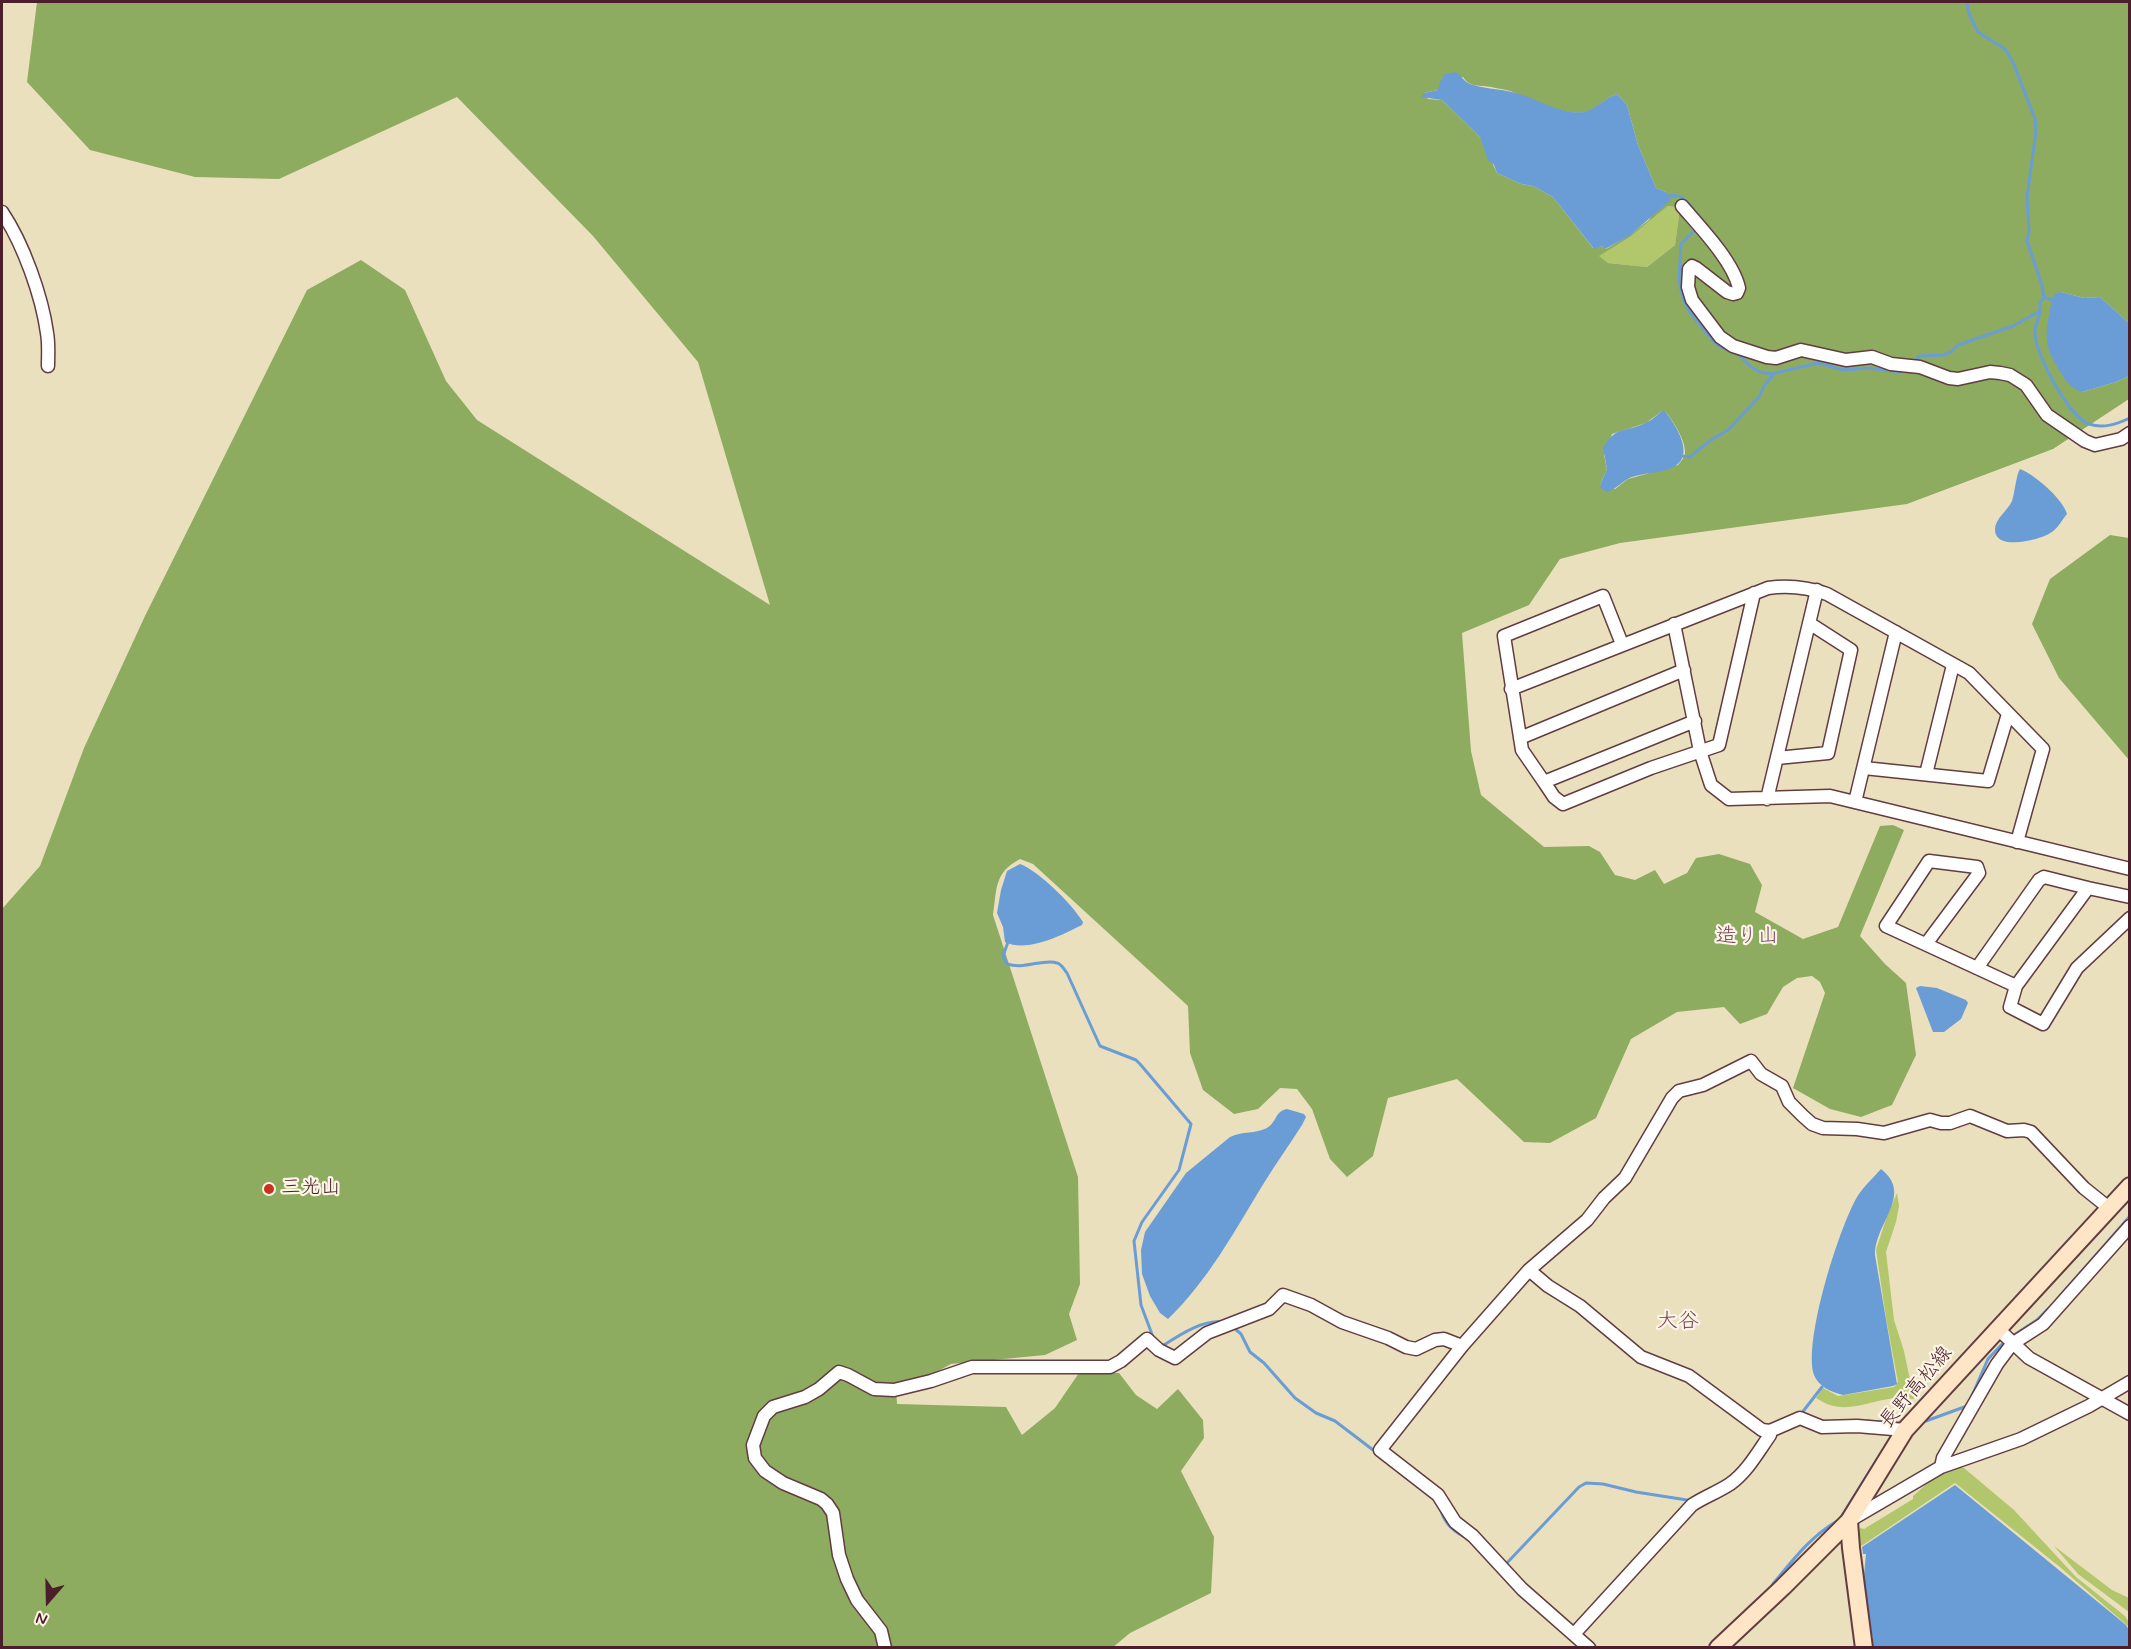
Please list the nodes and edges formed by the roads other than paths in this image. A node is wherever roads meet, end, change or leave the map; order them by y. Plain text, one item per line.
1 (1682, 206) dead end
2 (2, 212) edge
3 (48, 366) dead end
4 (2130, 433) edge
5 (1817, 590) junction
6 (1754, 593) junction
7 (1809, 623) junction
8 (1674, 624) junction
9 (1896, 632) junction
10 (1622, 644) junction
11 (1953, 665) junction
12 (1684, 670) junction
13 (1511, 689) junction
14 (2008, 714) junction
15 (1695, 721) junction
16 (1520, 738) junction
17 (1700, 751) junction
18 (1777, 758) junction
19 (1864, 768) junction
20 (1926, 774) junction
21 (1544, 782) junction
22 (1767, 799) junction
23 (1855, 802) junction
24 (2017, 842) junction
25 (2130, 868) edge
26 (2088, 888) junction
27 (2130, 897) edge
28 (2130, 918) edge
29 (1926, 944) junction
30 (1977, 968) junction
31 (2016, 986) junction
32 (2130, 1186) edge
33 (2109, 1208) junction
34 (2130, 1226) edge
35 (1529, 1269) junction
36 (2006, 1337) junction
37 (1462, 1346) junction
38 (2130, 1382) edge
39 (2102, 1399) junction
40 (2130, 1413) edge
41 (1905, 1430) junction
42 (1770, 1431) junction
43 (1941, 1467) junction
44 (1849, 1521) junction
45 (1574, 1634) junction
46 (1864, 1645) edge
47 (885, 1647) edge
48 (1589, 1647) edge
49 (1718, 1647) edge

1 - 4 street
2 - 3 street
5 - 6 street
5 - 7 street
5 - 9 street
6 - 8 street
6 - 17 street
7 - 18 street
7 - 18 street
8 - 10 street
8 - 12 street
9 - 11 street
9 - 19 street
10 - 13 street
10 - 13 street
11 - 14 street
11 - 20 street
12 - 15 street
12 - 16 street
13 - 16 street
14 - 20 street
14 - 24 street
15 - 17 street
15 - 21 street
16 - 21 street
17 - 21 street
17 - 22 street
18 - 22 street
19 - 20 street
19 - 23 street
22 - 23 street
23 - 24 street
24 - 25 street
26 - 27 street
26 - 30 street
26 - 31 street
28 - 31 street
29 - 29 street
29 - 30 street
30 - 31 street
32 - 33 main road, 長野高松線
33 - 35 street
33 - 36 main road, 長野高松線
34 - 36 street
35 - 37 street
35 - 42 street
36 - 39 street
36 - 41 main road, 長野高松線
36 - 43 street
37 - 45 street
37 - 47 street
38 - 39 street
39 - 40 street
39 - 43 street
41 - 42 street
41 - 44 main road, 長野高松線
42 - 45 street
43 - 44 street
44 - 46 main road
44 - 49 main road, 長野高松線
45 - 48 street

